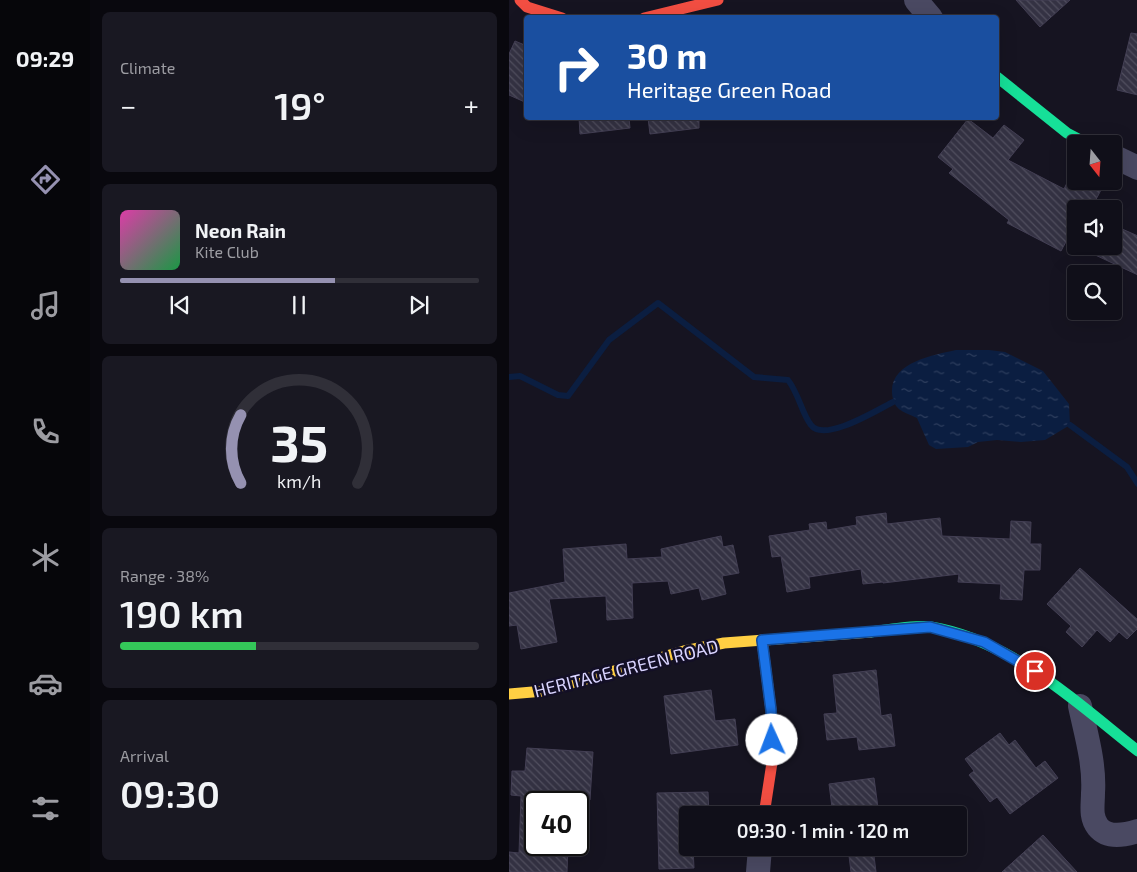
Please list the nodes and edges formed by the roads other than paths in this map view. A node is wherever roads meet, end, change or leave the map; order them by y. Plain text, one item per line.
1 (520, 0) edge
2 (718, 0) edge
3 (917, 0) edge
4 (552, 15) edge
5 (656, 15) edge
6 (929, 15) edge
7 (999, 79) edge
8 (1071, 135) edge
9 (1122, 160) edge
10 (1137, 168) edge
11 (762, 640) junction
12 (509, 694) edge
13 (1080, 706) junction
14 (1137, 751) edge
15 (766, 806) edge
16 (1137, 831) edge
17 (759, 856) edge
18 (757, 872) edge

1 - 4 street
2 - 5 street
3 - 6 street
7 - 8 street
9 - 10 street
11 - 12 street, HERITAGE GREEN ROAD
11 - 13 street, HERITAGE GREEN ROAD
11 - 15 street
13 - 14 street, HERITAGE GREEN ROAD
13 - 16 street
17 - 18 street

